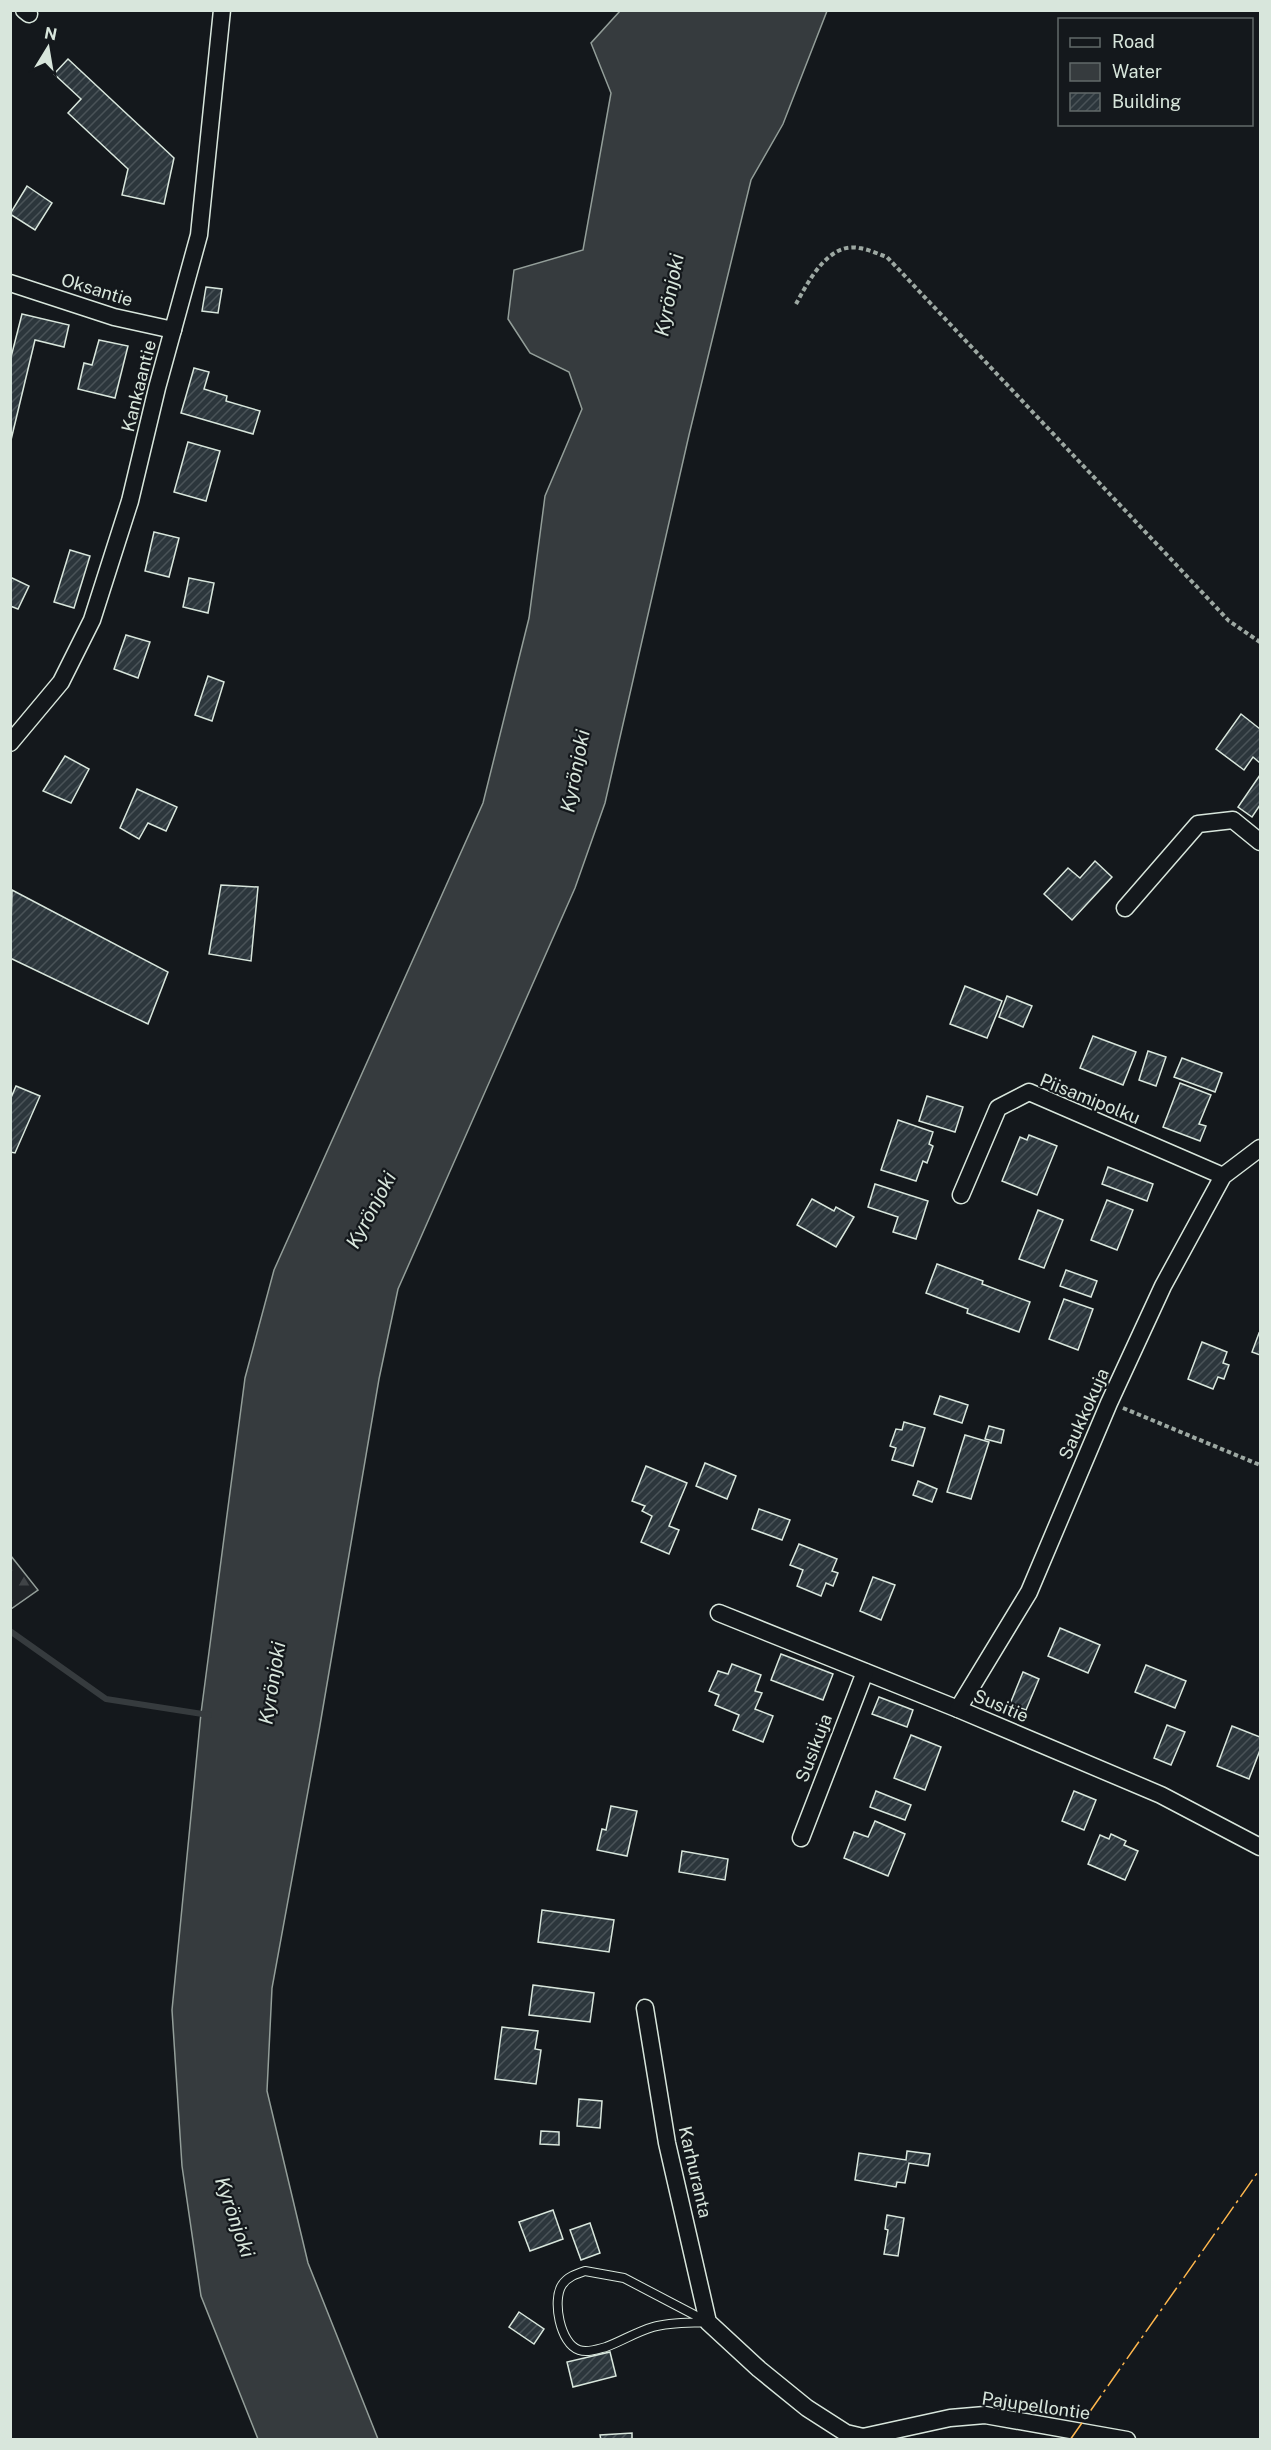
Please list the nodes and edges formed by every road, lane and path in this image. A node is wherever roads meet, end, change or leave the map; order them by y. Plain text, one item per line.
1 (222, 10) edge
2 (10, 283) edge
3 (795, 304) dead end
4 (173, 330) junction
5 (1260, 642) edge
6 (10, 743) edge
7 (1260, 842) edge
8 (1125, 908) dead end
9 (1260, 1148) edge
10 (1223, 1176) junction
11 (961, 1195) dead end
12 (1109, 1402) junction
13 (1260, 1465) edge
14 (720, 1613) dead end
15 (865, 1672) junction
16 (958, 1709) junction
17 (801, 1838) dead end
18 (1260, 1847) edge
19 (645, 2008) dead end
20 (708, 2322) junction
21 (1127, 2439) edge

1 - 4 street, Kankaantie
2 - 4 street, Oksantie
3 - 5 path
4 - 6 street, Kankaantie
7 - 8 street
9 - 10 street, Saukkokuja
10 - 11 street, Piisamipolku
10 - 12 street, Saukkokuja
12 - 13 path
12 - 16 street, Saukkokuja
14 - 15 street, Susitie
15 - 16 street, Susitie
15 - 17 street, Susikuja
16 - 18 street, Susitie
19 - 20 street, Karhuranta
20 - 20 lane
20 - 21 street, Pajupellontie

